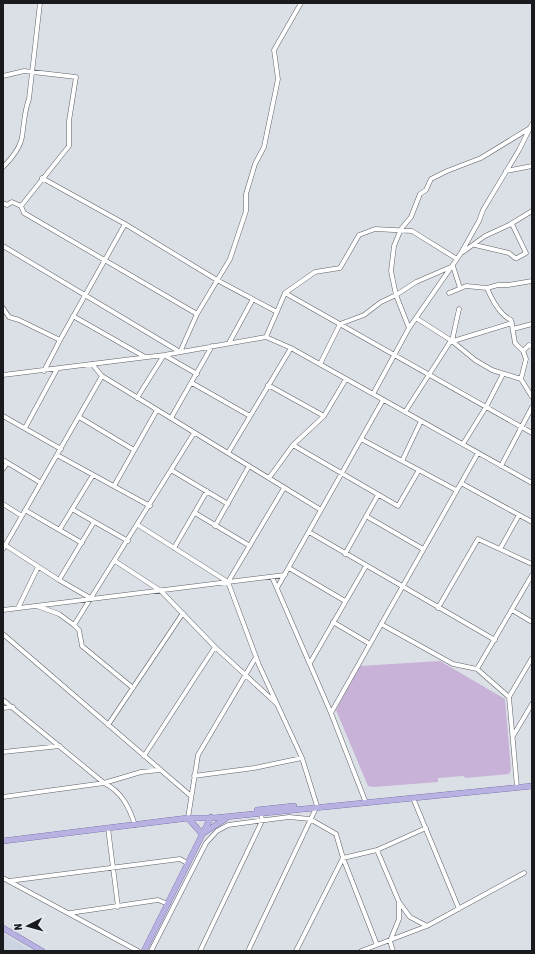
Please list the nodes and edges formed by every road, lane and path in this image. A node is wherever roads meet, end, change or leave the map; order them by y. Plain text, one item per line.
1 (40, 3) edge
2 (301, 3) edge
3 (31, 73) junction
4 (3, 76) edge
5 (531, 126) edge
6 (532, 166) edge
7 (3, 167) edge
8 (506, 171) junction
9 (42, 178) junction
10 (3, 204) edge
11 (21, 206) junction
12 (532, 211) edge
13 (125, 224) junction
14 (512, 224) junction
15 (401, 229) junction
16 (475, 244) junction
17 (3, 246) edge
18 (461, 254) junction
19 (457, 259) junction
20 (105, 260) junction
21 (453, 266) junction
22 (217, 280) junction
23 (532, 281) edge
24 (460, 288) junction
25 (487, 288) junction
26 (286, 293) junction
27 (449, 293) dead end
28 (85, 294) junction
29 (396, 295) junction
30 (252, 299) junction
31 (3, 308) edge
32 (459, 309) dead end
33 (277, 312) junction
34 (197, 314) junction
35 (73, 316) junction
36 (416, 318) junction
37 (340, 324) junction
38 (512, 324) junction
39 (532, 324) edge
40 (409, 328) junction
41 (513, 329) junction
42 (266, 337) junction
43 (60, 340) junction
44 (452, 341) junction
45 (229, 343) junction
46 (212, 346) junction
47 (532, 346) edge
48 (291, 348) junction
49 (523, 351) junction
50 (180, 352) junction
51 (164, 355) junction
52 (393, 355) junction
53 (146, 357) junction
54 (92, 364) junction
55 (320, 364) junction
56 (57, 369) junction
57 (44, 371) junction
58 (197, 374) junction
59 (503, 374) junction
60 (429, 375) junction
61 (3, 376) edge
62 (102, 376) junction
63 (346, 379) junction
64 (521, 380) junction
65 (192, 383) junction
66 (268, 386) junction
67 (373, 394) junction
68 (532, 397) edge
69 (138, 398) junction
70 (383, 400) junction
71 (486, 407) junction
72 (532, 407) edge
73 (157, 410) junction
74 (405, 412) junction
75 (250, 416) junction
76 (324, 416) junction
77 (79, 417) junction
78 (4, 418) edge
79 (171, 418) junction
80 (422, 421) junction
81 (25, 428) junction
82 (522, 428) junction
83 (194, 433) junction
84 (532, 434) edge
85 (362, 439) junction
86 (462, 444) junction
87 (293, 445) junction
88 (60, 449) junction
89 (134, 450) junction
90 (228, 453) junction
91 (478, 453) junction
92 (57, 455) junction
93 (402, 461) junction
94 (5, 462) edge
95 (249, 466) junction
96 (501, 466) junction
97 (3, 469) edge
98 (171, 470) junction
99 (419, 470) junction
100 (342, 474) junction
101 (93, 475) junction
102 (269, 478) junction
103 (41, 483) junction
104 (461, 483) junction
105 (532, 483) edge
106 (114, 486) junction
107 (284, 488) junction
108 (456, 490) junction
109 (207, 491) junction
110 (378, 495) junction
111 (3, 504) edge
112 (228, 504) junction
113 (150, 506) junction
114 (72, 509) junction
115 (26, 510) junction
116 (321, 510) junction
117 (195, 514) junction
118 (519, 515) junction
119 (22, 516) junction
120 (366, 516) junction
121 (94, 522) junction
122 (532, 522) edge
123 (138, 525) junction
124 (216, 526) junction
125 (60, 529) junction
126 (309, 532) junction
127 (3, 537) edge
128 (8, 540) junction
129 (128, 541) junction
130 (82, 543) junction
131 (250, 546) junction
132 (4, 547) edge
133 (174, 548) junction
134 (423, 549) junction
135 (500, 549) junction
136 (345, 554) junction
137 (115, 561) junction
138 (532, 564) edge
139 (366, 566) junction
140 (38, 567) junction
141 (288, 568) junction
142 (285, 575) junction
143 (532, 575) edge
144 (272, 577) junction
145 (59, 580) junction
146 (228, 582) junction
147 (402, 587) junction
148 (277, 588) junction
149 (161, 590) junction
150 (92, 599) junction
151 (345, 601) junction
152 (37, 606) junction
153 (18, 608) junction
154 (438, 608) junction
155 (3, 610) edge
156 (512, 610) junction
157 (183, 614) junction
158 (334, 622) junction
159 (532, 622) edge
160 (381, 624) junction
161 (74, 625) junction
162 (3, 634) edge
163 (495, 640) junction
164 (370, 644) junction
165 (215, 647) junction
166 (256, 658) junction
167 (532, 658) edge
168 (310, 663) junction
169 (477, 669) junction
170 (244, 676) junction
171 (133, 688) junction
172 (509, 697) junction
173 (3, 700) edge
174 (532, 704) edge
175 (279, 706) junction
176 (13, 707) junction
177 (3, 708) edge
178 (331, 713) junction
179 (108, 725) junction
180 (513, 737) junction
181 (60, 746) junction
182 (3, 752) edge
183 (144, 756) junction
184 (302, 758) junction
185 (160, 770) junction
186 (194, 776) junction
187 (104, 783) junction
188 (532, 786) edge
189 (517, 787) junction
190 (191, 796) junction
191 (3, 797) edge
192 (413, 798) junction
193 (366, 803) junction
194 (316, 806) junction
195 (261, 811) junction
196 (233, 816) junction
197 (209, 817) junction
198 (188, 818) junction
199 (310, 819) junction
200 (262, 821) junction
201 (135, 825) junction
202 (108, 828) junction
203 (426, 828) junction
204 (202, 834) junction
205 (3, 840) edge
206 (377, 850) junction
207 (343, 858) junction
208 (187, 863) junction
209 (113, 868) junction
210 (524, 873) dead end
211 (3, 878) edge
212 (9, 881) junction
213 (399, 902) junction
214 (168, 904) junction
215 (118, 907) junction
216 (459, 909) junction
217 (70, 913) junction
218 (427, 926) junction
219 (3, 928) edge
220 (390, 941) junction
221 (377, 945) junction
222 (42, 951) edge
223 (138, 951) edge
224 (144, 951) edge
225 (151, 951) edge
226 (200, 951) edge
227 (248, 951) edge
228 (296, 951) edge
229 (361, 951) edge
230 (394, 951) edge

1 - 3 street
2 - 22 street
3 - 4 street
3 - 7 street
3 - 9 street
5 - 8 street
5 - 15 street
6 - 8 street
8 - 18 street
9 - 11 street
9 - 13 street
10 - 11 street
11 - 20 street
12 - 14 street
13 - 20 street
13 - 22 street
14 - 16 street
14 - 16 street
15 - 19 street
15 - 26 street
15 - 29 street
16 - 18 street
17 - 28 street
18 - 19 street
19 - 21 street
20 - 28 street
20 - 34 street
21 - 24 street
21 - 29 street
21 - 36 street
22 - 30 street
22 - 34 street
23 - 25 street
24 - 25 street
24 - 27 street
25 - 38 street
26 - 33 street
26 - 37 street
28 - 35 street
28 - 50 street
29 - 37 street
29 - 40 street
30 - 33 street
30 - 45 street
31 - 43 street
32 - 44 street
33 - 42 street
34 - 50 street
35 - 43 street
35 - 53 street
36 - 40 street
36 - 44 street
37 - 52 street
37 - 55 street
38 - 41 street
38 - 44 street
39 - 41 street
40 - 52 street
41 - 49 street
42 - 45 street
42 - 48 street
43 - 57 street
44 - 59 street
44 - 60 street
45 - 46 street
46 - 50 street
46 - 58 street
47 - 49 street
48 - 55 street
48 - 66 street
49 - 64 street
50 - 51 street
51 - 53 street
51 - 58 street
51 - 69 street
52 - 60 street
52 - 67 street
53 - 54 street
54 - 56 street
54 - 62 street
55 - 63 street
56 - 57 street
56 - 81 street
57 - 61 street
58 - 65 street
59 - 64 street
59 - 71 street
60 - 71 street
60 - 74 street
62 - 69 street
62 - 77 street
63 - 67 street
63 - 76 street
64 - 68 street
65 - 75 street
65 - 79 street
66 - 75 street
66 - 76 street
67 - 70 street
69 - 73 street
70 - 74 street
70 - 85 street
71 - 82 street
71 - 86 street
72 - 82 street
73 - 79 street
73 - 89 street
74 - 80 street
75 - 90 street
76 - 87 street
77 - 88 street
77 - 89 street
78 - 81 street
79 - 83 street
80 - 86 street
80 - 93 street
81 - 88 street
82 - 84 street
82 - 96 street
83 - 90 street
83 - 98 street
85 - 93 street
85 - 100 street
86 - 91 street
87 - 100 street
87 - 102 street
88 - 92 street
89 - 106 street
90 - 95 street
91 - 96 street
91 - 104 street
92 - 101 street
92 - 103 street
93 - 99 street
94 - 97 street
94 - 103 street
95 - 102 street
95 - 112 street
96 - 105 street
98 - 109 street
98 - 113 street
99 - 108 street
99 - 110 street
100 - 110 street
100 - 116 street
101 - 106 street
101 - 114 street
102 - 107 street
103 - 115 street
104 - 108 street
104 - 118 street
106 - 113 street
107 - 116 street
107 - 131 street
108 - 134 street
109 - 112 street
109 - 117 street
110 - 120 street
111 - 119 street
112 - 124 street
113 - 123 street
114 - 121 street
114 - 125 street
115 - 119 street
115 - 125 street
116 - 126 street
117 - 124 street
117 - 133 street
118 - 122 street
118 - 135 street
119 - 128 street
120 - 134 street
120 - 136 street
121 - 129 street
121 - 130 street
123 - 129 street
123 - 133 street
124 - 131 street
125 - 130 street
126 - 136 street
126 - 141 street
127 - 128 street
128 - 132 street
129 - 137 street
130 - 145 street
131 - 146 street
132 - 140 street
133 - 146 street
134 - 147 street
135 - 138 street
135 - 154 street
136 - 139 street
137 - 149 street
137 - 150 street
139 - 147 street
139 - 151 street
140 - 145 street
140 - 153 street
141 - 142 street
141 - 151 street
142 - 144 street
142 - 148 street
143 - 156 street
144 - 146 street
144 - 148 street
145 - 150 street
146 - 149 street
146 - 166 street
147 - 154 street
147 - 160 street
148 - 168 street
149 - 150 street
149 - 157 street
150 - 152 street
150 - 161 street
151 - 158 street
152 - 153 street
152 - 161 street
153 - 155 street
154 - 163 street
156 - 159 street
156 - 163 street
157 - 165 street
157 - 171 street
158 - 164 street
158 - 168 street
160 - 164 street
160 - 169 street
161 - 171 street
162 - 179 street
163 - 169 street
164 - 178 street
165 - 170 street
165 - 183 street
166 - 170 street
166 - 175 street
167 - 172 street
168 - 178 street
169 - 172 street
170 - 175 street
170 - 186 street
171 - 179 street
172 - 180 street
173 - 176 street
174 - 180 street
175 - 184 street
176 - 177 street
176 - 181 street
178 - 193 street
179 - 183 street
180 - 189 street
181 - 182 street
181 - 187 street
183 - 185 street
184 - 186 street
184 - 194 street
185 - 187 street
185 - 190 street
186 - 190 street
187 - 191 street
187 - 201 street
188 - 189 main road
189 - 192 main road
190 - 198 street
192 - 193 main road
192 - 203 street
193 - 194 main road
194 - 195 main road
194 - 199 street
195 - 196 main road
195 - 197 main road
195 - 200 street
196 - 197 main road
196 - 204 main road
197 - 198 main road
197 - 204 main road
198 - 201 main road
198 - 204 main road
199 - 200 street
199 - 207 street
199 - 227 street
200 - 225 street
200 - 226 street
201 - 202 main road
202 - 205 main road
202 - 209 street
203 - 206 street
203 - 216 street
204 - 208 main road
206 - 207 street
206 - 213 street
207 - 221 street
207 - 228 street
208 - 209 street
208 - 214 main road
209 - 212 street
209 - 215 street
210 - 216 street
211 - 212 street
212 - 217 street
213 - 218 street
213 - 220 street
214 - 215 street
214 - 224 main road
215 - 217 street
216 - 218 street
217 - 223 street
218 - 220 street
219 - 222 main road
220 - 221 street
220 - 230 street
221 - 229 street

